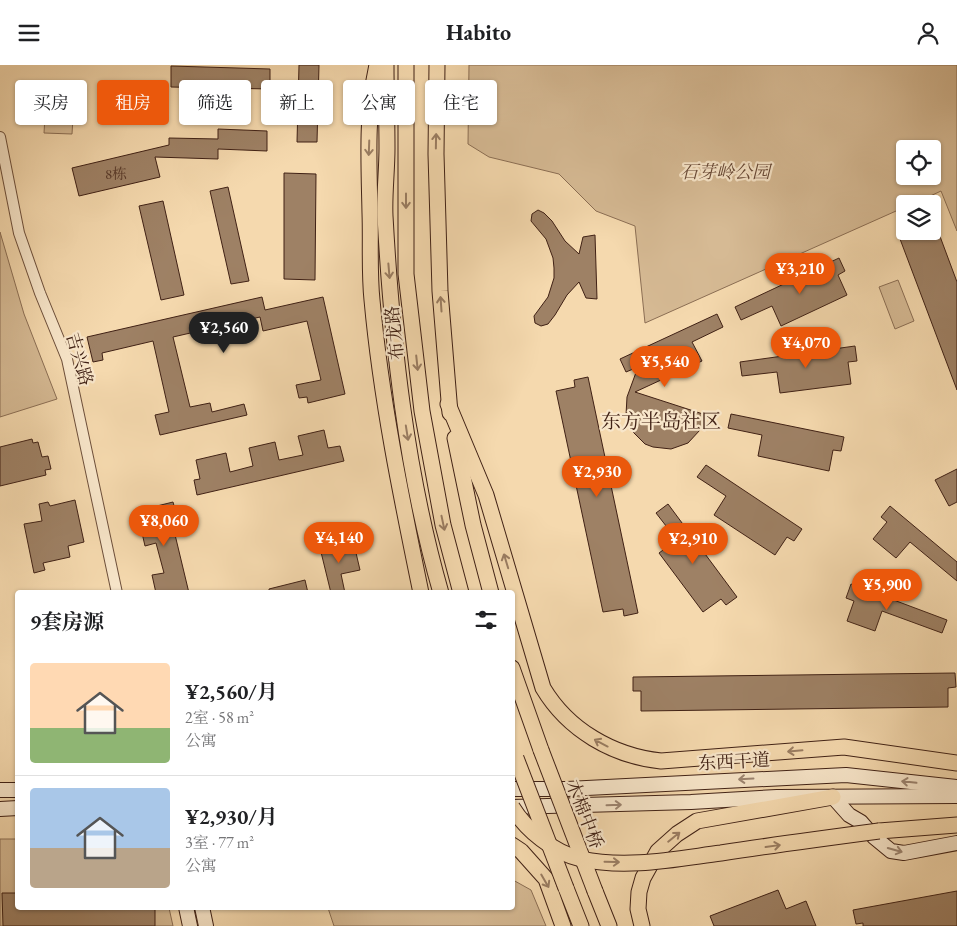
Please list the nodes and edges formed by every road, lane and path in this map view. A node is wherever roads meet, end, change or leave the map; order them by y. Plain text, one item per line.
1 (377, 65) edge
2 (386, 65) edge
3 (406, 65) edge
4 (437, 65) edge
5 (0, 137) edge
6 (405, 140) junction
7 (385, 214) junction
8 (406, 274) junction
9 (448, 404) junction
10 (116, 590) edge
11 (420, 590) edge
12 (440, 590) edge
13 (460, 590) edge
14 (490, 590) edge
15 (514, 590) edge
16 (515, 592) edge
17 (515, 676) edge
18 (515, 756) edge
19 (957, 763) edge
20 (957, 787) edge
21 (15, 789) edge
22 (515, 789) edge
23 (0, 790) edge
24 (957, 796) edge
25 (833, 797) junction
26 (515, 807) edge
27 (15, 808) edge
28 (0, 809) edge
29 (515, 810) edge
30 (957, 825) edge
31 (957, 843) edge
32 (515, 847) edge
33 (187, 910) edge
34 (203, 910) edge
35 (190, 926) edge
36 (206, 926) edge
37 (564, 926) edge
38 (581, 926) edge
39 (610, 926) edge
40 (642, 926) edge

1 -> 11 main road
2 - 7 main road
3 - 6 main road, 布龙路
9 -> 4 main road
5 - 10 street, 吉兴路
6 - 7 main road
6 -> 8 main road, 布龙路
7 - 8 main road
7 -> 12 main road
8 -> 13 main road, 布龙路
9 - 14 main road
15 -> 9 main road
19 -> 16 main road
17 - 39 main road, 木棉中桥, bridge
18 - 38 main road, bridge
20 -> 22 main road, 东西干道
21 - 23 main road
24 - 25 main road
26 -> 25 main road
25 -> 31 main road
40 -> 25 main road
27 - 28 main road
29 -> 30 main road, bridge
32 -> 37 main road
33 - 35 main road
34 - 36 main road

